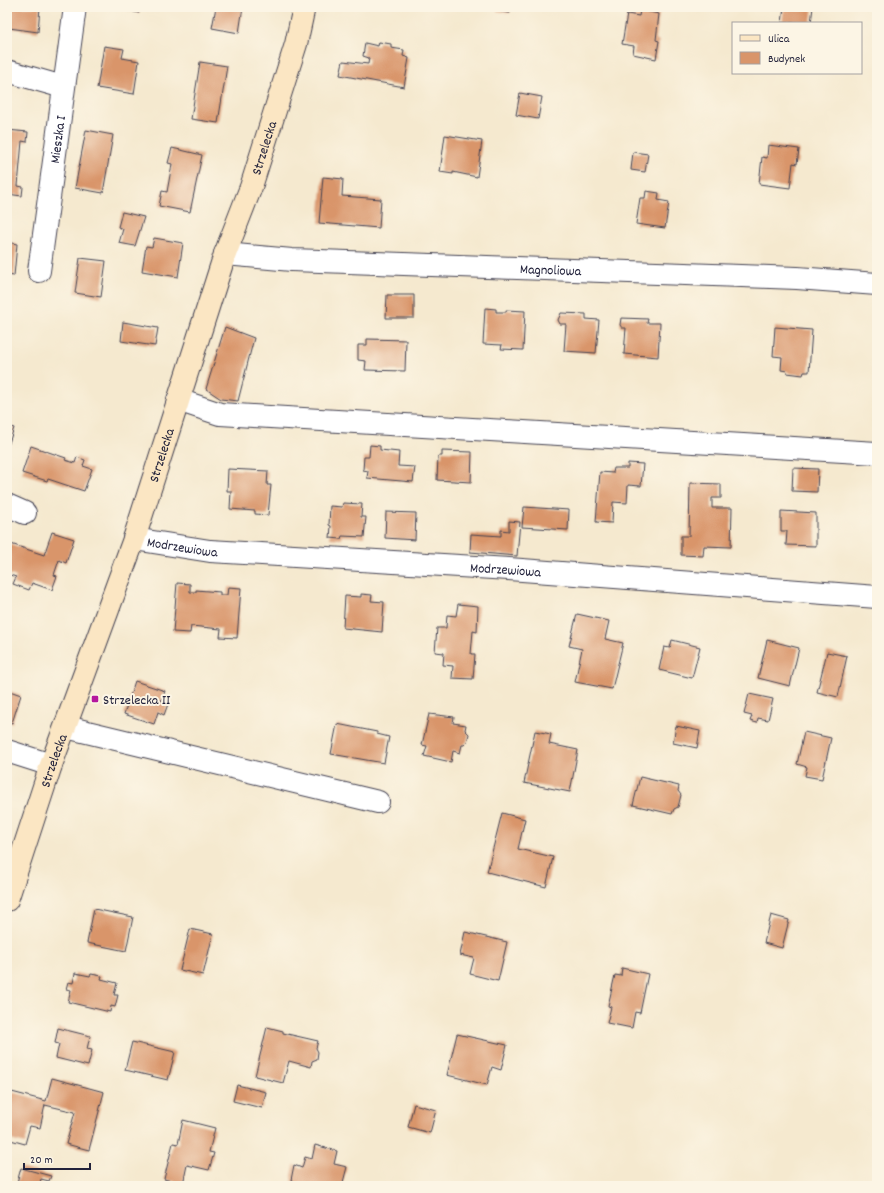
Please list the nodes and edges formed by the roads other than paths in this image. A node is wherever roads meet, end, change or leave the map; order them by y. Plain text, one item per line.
1 (75, 7) edge
2 (304, 7) edge
3 (7, 71) edge
4 (63, 87) junction
5 (225, 254) junction
6 (39, 271) dead end
7 (877, 284) edge
8 (178, 400) junction
9 (877, 453) edge
10 (134, 539) junction
11 (877, 597) edge
12 (66, 727) junction
13 (7, 751) edge
14 (51, 765) junction
15 (378, 802) dead end
16 (7, 900) edge

1 - 4 street, Mieszka I
2 - 5 street, Strzelecka
3 - 4 street
4 - 6 street, Mieszka I
5 - 7 street, Magnoliowa
5 - 8 street, Strzelecka
8 - 9 street
8 - 10 street, Strzelecka
10 - 11 street, Modrzewiowa
10 - 12 street, Strzelecka
12 - 14 street, Strzelecka
12 - 15 street
13 - 14 street
14 - 16 street, Strzelecka

